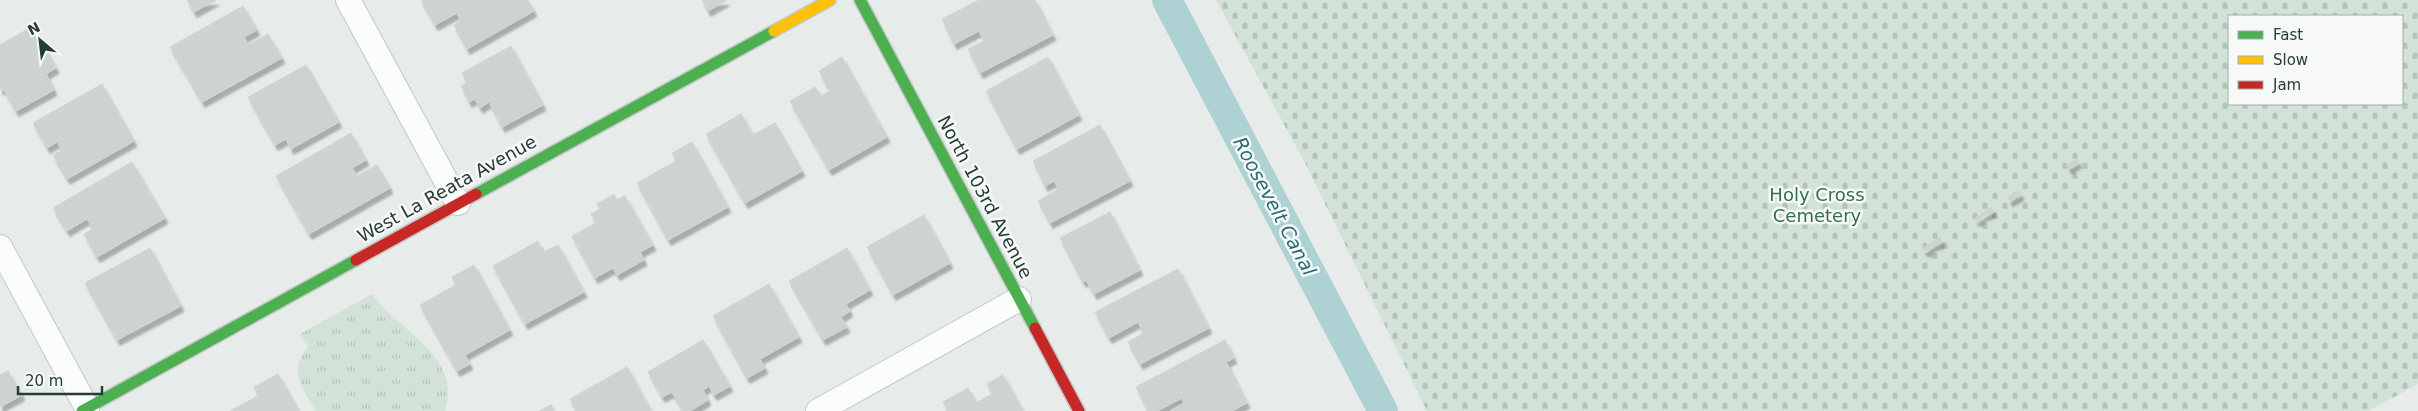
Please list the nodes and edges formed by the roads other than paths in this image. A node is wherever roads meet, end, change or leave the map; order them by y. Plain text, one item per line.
1 (348, 0) edge
2 (830, 0) edge
3 (860, 0) edge
4 (458, 203) junction
5 (0, 247) edge
6 (1019, 299) junction
7 (85, 410) edge
8 (818, 411) edge
9 (1079, 411) edge

1 - 4 street
2 - 4 street, West La Reata Avenue
3 - 6 street, North 103rd Avenue
4 - 7 street, West La Reata Avenue
5 - 7 street
6 - 8 street
6 - 9 street, North 103rd Avenue

